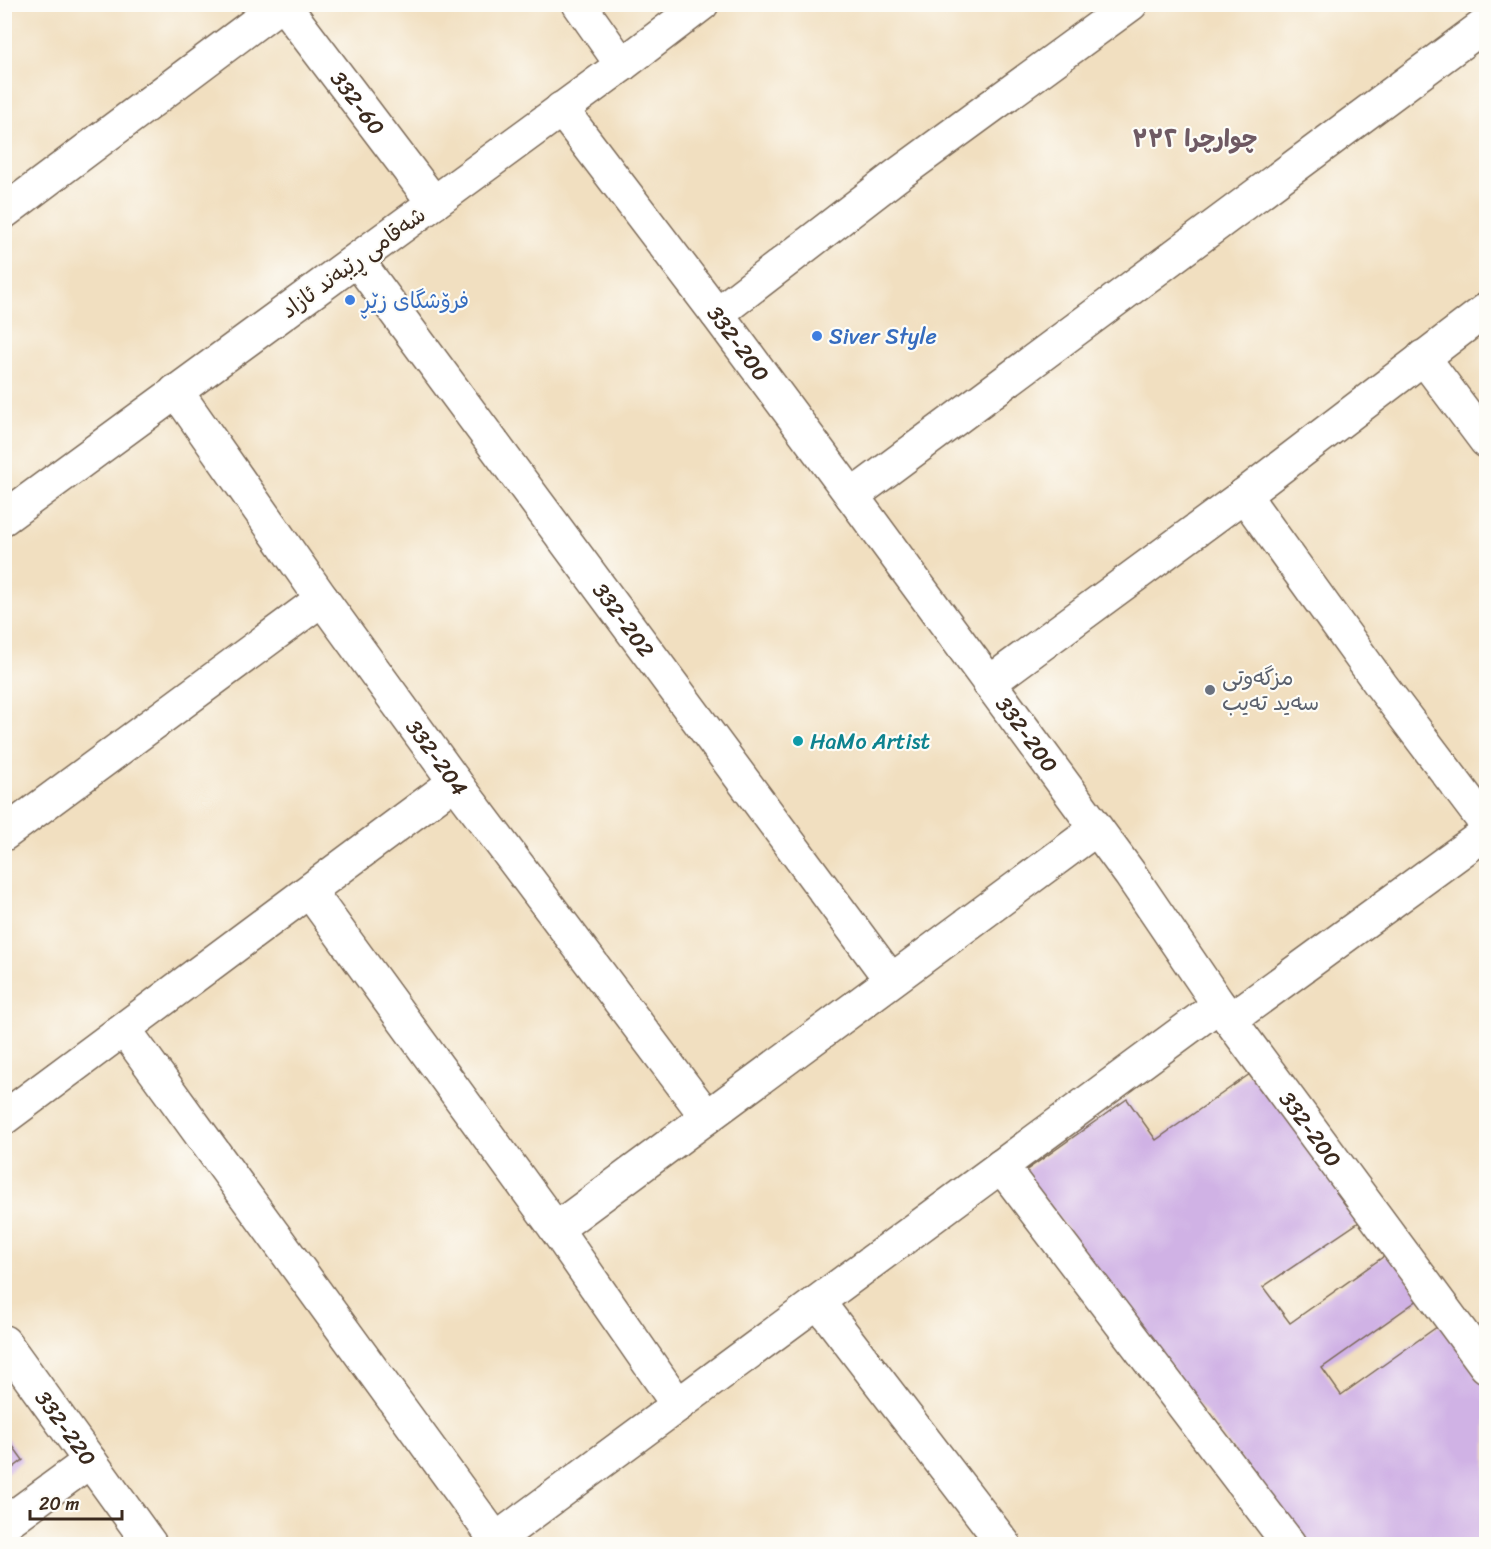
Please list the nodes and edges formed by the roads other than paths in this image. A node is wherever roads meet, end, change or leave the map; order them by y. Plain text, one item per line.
1 (282, 4) edge
2 (579, 4) edge
3 (702, 4) edge
4 (1131, 4) edge
5 (1482, 35) edge
6 (622, 65) junction
7 (561, 109) junction
8 (434, 202) junction
9 (4, 212) edge
10 (357, 261) junction
11 (1486, 310) edge
12 (717, 314) junction
13 (1423, 357) junction
14 (176, 391) junction
15 (1486, 441) edge
16 (1244, 495) junction
17 (852, 496) junction
18 (4, 519) edge
19 (322, 599) junction
20 (989, 683) junction
21 (455, 782) junction
22 (1486, 824) edge
23 (1096, 829) junction
24 (1486, 833) edge
25 (4, 834) edge
26 (309, 892) junction
27 (891, 980) junction
28 (1224, 1012) junction
29 (124, 1029) junction
30 (707, 1116) junction
31 (4, 1118) edge
32 (1001, 1166) junction
33 (556, 1229) junction
34 (818, 1302) junction
35 (4, 1342) edge
36 (1486, 1366) edge
37 (678, 1405) junction
38 (90, 1461) junction
39 (4, 1524) edge
40 (493, 1542) edge
41 (150, 1545) edge
42 (1004, 1545) edge
43 (1289, 1545) edge

1 - 8 street, 332-60
1 - 9 street
2 - 6 street
3 - 6 street, شەقامی ڕێبەند ئازاد
4 - 12 street
5 - 17 street
6 - 7 street, شەقامی ڕێبەند ئازاد
7 - 8 street, شەقامی ڕێبەند ئازاد
7 - 12 street, 332-200
8 - 10 street, شەقامی ڕێبەند ئازاد
10 - 14 street, شەقامی ڕێبەند ئازاد
10 - 27 street, 332-202
11 - 13 street
12 - 17 street, 332-200
13 - 15 street
13 - 16 street
14 - 18 street, شەقامی ڕێبەند ئازاد
14 - 19 street, 332-204
16 - 20 street
16 - 22 street
17 - 20 street, 332-200
19 - 21 street, 332-204
19 - 25 street
20 - 23 street, 332-200
21 - 26 street
21 - 30 street, 332-204
23 - 27 street
23 - 28 street, 332-200
24 - 28 street
26 - 29 street
26 - 33 street
27 - 30 street
28 - 32 street
28 - 36 street, 332-200
29 - 31 street
29 - 40 street
30 - 33 street
32 - 34 street
32 - 43 street
33 - 37 street
34 - 37 street
34 - 42 street
35 - 38 street, 332-220
37 - 40 street
38 - 39 street
38 - 41 street, 332-220

